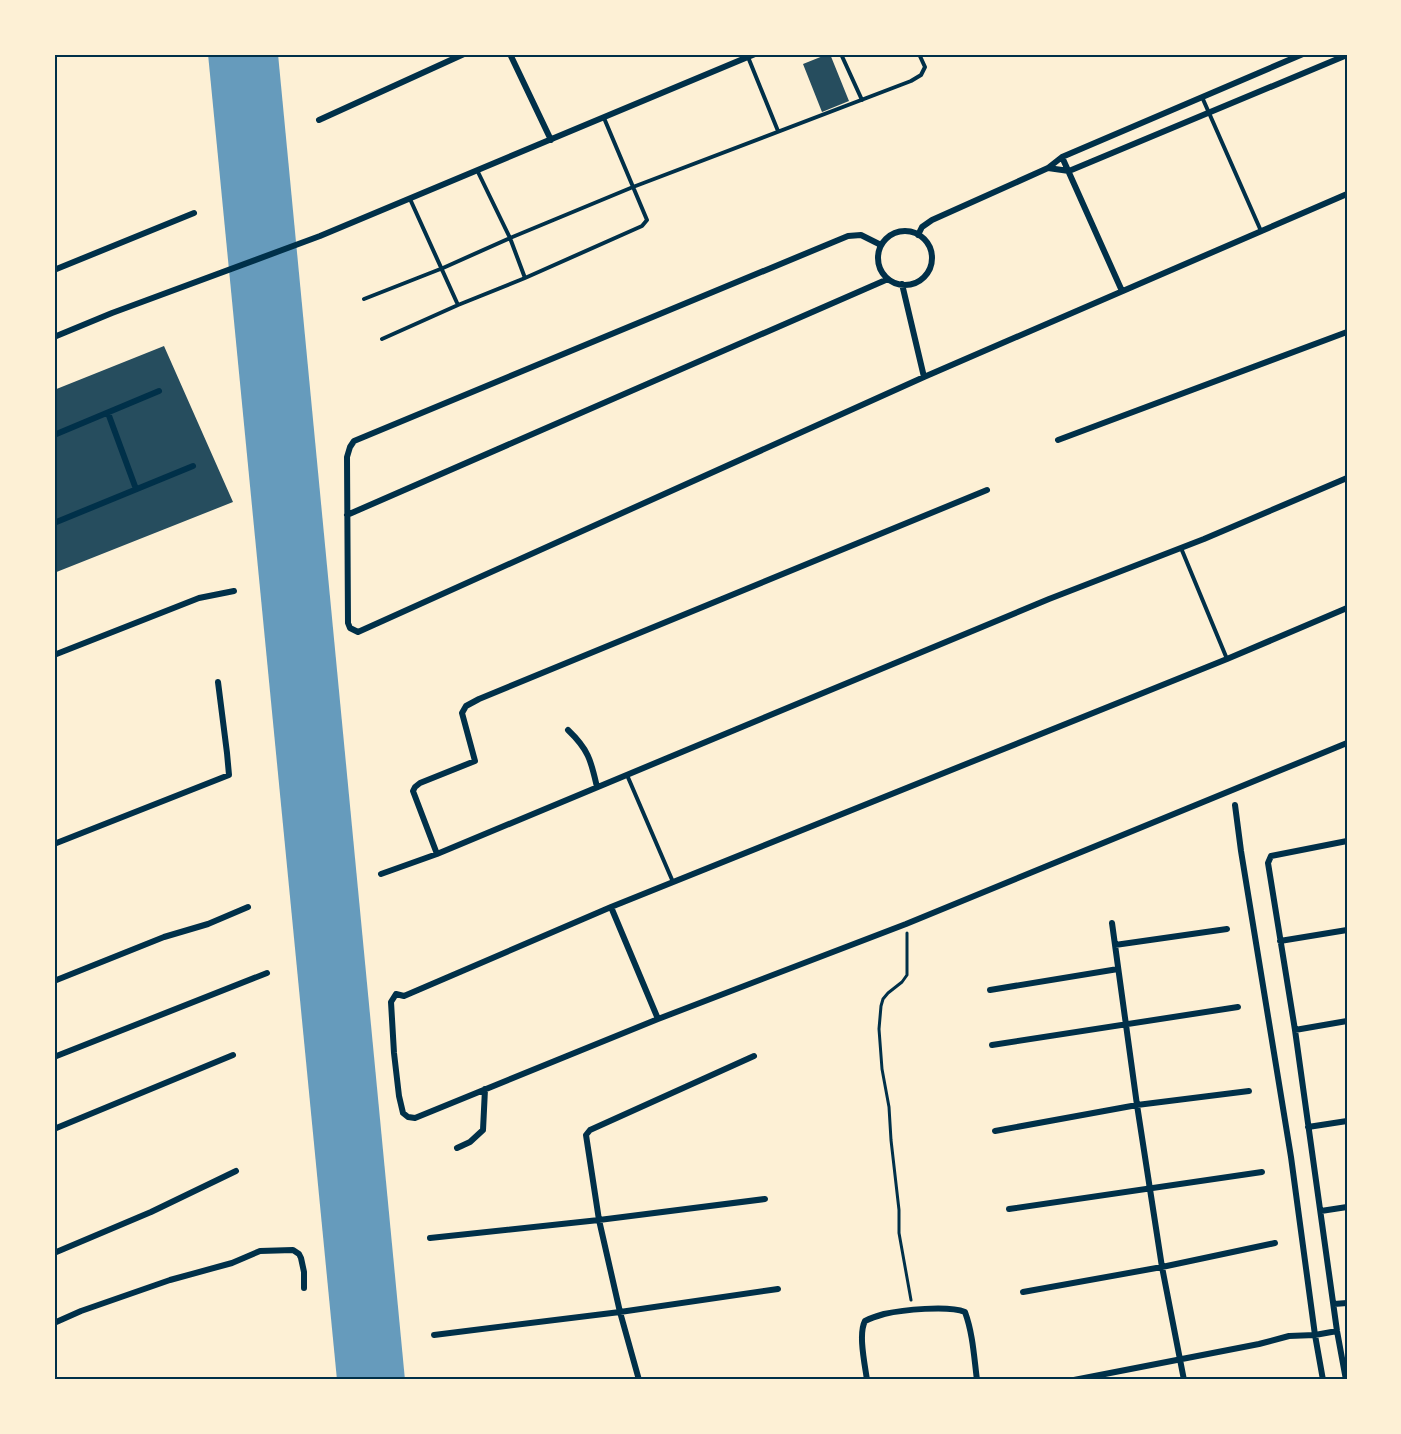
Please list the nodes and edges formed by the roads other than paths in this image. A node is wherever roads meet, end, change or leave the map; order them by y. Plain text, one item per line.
1 (464, 54) edge
2 (510, 54) edge
3 (755, 54) edge
4 (842, 54) edge
5 (919, 54) edge
6 (1303, 54) edge
7 (1347, 55) edge
8 (748, 57) junction
9 (1202, 97) junction
10 (862, 100) junction
11 (1210, 112) junction
12 (604, 117) junction
13 (319, 120) dead end
14 (778, 131) junction
15 (550, 140) junction
16 (1062, 157) junction
17 (1048, 168) junction
18 (477, 170) junction
19 (1069, 171) junction
20 (633, 187) junction
21 (1347, 194) edge
22 (410, 200) junction
23 (194, 213) dead end
24 (1261, 231) junction
25 (918, 235) junction
26 (510, 238) junction
27 (881, 245) junction
28 (443, 268) junction
29 (54, 270) edge
30 (525, 278) junction
31 (888, 279) junction
32 (902, 284) junction
33 (1122, 291) junction
34 (364, 299) dead end
35 (458, 305) junction
36 (1347, 332) edge
37 (54, 337) edge
38 (382, 339) dead end
39 (924, 377) junction
40 (159, 391) dead end
41 (108, 413) junction
42 (54, 435) edge
43 (1058, 440) dead end
44 (193, 466) dead end
45 (1347, 478) edge
46 (136, 489) junction
47 (987, 490) dead end
48 (347, 515) junction
49 (54, 523) edge
50 (1180, 548) junction
51 (234, 591) dead end
52 (1347, 608) edge
53 (54, 655) edge
54 (1227, 659) junction
55 (218, 682) dead end
56 (568, 730) dead end
57 (1347, 743) edge
58 (627, 775) junction
59 (597, 788) junction
60 (1235, 805) dead end
61 (1347, 841) edge
62 (54, 844) edge
63 (437, 854) junction
64 (381, 874) dead end
65 (673, 883) junction
66 (248, 907) dead end
67 (611, 907) junction
68 (1112, 923) dead end
69 (1227, 930) dead end
70 (1347, 930) edge
71 (1280, 941) junction
72 (1115, 945) junction
73 (1118, 969) junction
74 (267, 973) dead end
75 (54, 981) edge
76 (990, 990) dead end
77 (1238, 1007) dead end
78 (658, 1019) junction
79 (1347, 1021) edge
80 (1126, 1025) junction
81 (1295, 1030) junction
82 (992, 1045) dead end
83 (233, 1055) dead end
84 (754, 1056) dead end
85 (54, 1057) edge
86 (485, 1089) junction
87 (1249, 1091) dead end
88 (1137, 1105) junction
89 (1347, 1121) edge
90 (1308, 1127) junction
91 (54, 1129) edge
92 (995, 1131) dead end
93 (457, 1148) dead end
94 (236, 1171) dead end
95 (1262, 1172) dead end
96 (1150, 1188) junction
97 (765, 1199) dead end
98 (1347, 1207) edge
99 (1009, 1209) dead end
100 (1321, 1211) junction
101 (599, 1220) junction
102 (430, 1238) dead end
103 (1275, 1243) dead end
104 (54, 1253) edge
105 (1162, 1267) junction
106 (304, 1288) dead end
107 (778, 1289) dead end
108 (1023, 1292) dead end
109 (1347, 1302) edge
110 (1334, 1304) junction
111 (620, 1312) junction
112 (54, 1323) edge
113 (1337, 1331) junction
114 (434, 1335) dead end
115 (1315, 1335) junction
116 (1180, 1359) junction
117 (639, 1380) edge
118 (867, 1380) edge
119 (977, 1380) edge
120 (1074, 1380) edge
121 (1184, 1380) edge
122 (1323, 1380) edge
123 (1346, 1380) edge

1 - 13 street
2 - 15 street
3 - 8 street
4 - 10 lane
5 - 10 lane
6 - 9 street
7 - 11 street
8 - 12 street
8 - 14 lane
9 - 11 lane
9 - 16 street
10 - 14 lane
11 - 19 street
11 - 24 lane
12 - 15 street
12 - 20 lane
14 - 20 lane
15 - 18 street
16 - 17 street
16 - 19 street
17 - 19 street
17 - 25 street
18 - 22 street
18 - 26 lane
19 - 33 street
20 - 26 lane
20 - 30 lane
21 - 24 street
22 - 28 lane
22 - 37 street
23 - 29 street
24 - 33 street
25 - 27 street
25 - 32 street
26 - 28 lane
26 - 30 lane
27 - 31 street
27 - 48 street
28 - 34 lane
28 - 35 lane
30 - 35 lane
31 - 32 street
31 - 48 street
32 - 39 street
33 - 39 street
35 - 38 lane
36 - 43 street
39 - 48 street
40 - 41 street
41 - 42 street
41 - 46 street
44 - 46 street
45 - 50 street
46 - 49 street
47 - 63 street
50 - 54 lane
50 - 58 street
51 - 53 street
52 - 54 street
54 - 65 street
55 - 62 street
56 - 59 street
57 - 78 street
58 - 59 street
58 - 65 lane
59 - 63 street
60 - 115 street
61 - 71 street
63 - 64 street
65 - 67 street
66 - 75 street
67 - 78 street
67 - 86 street
68 - 72 street
69 - 72 street
70 - 71 street
71 - 81 street
72 - 73 street
73 - 76 street
73 - 80 street
74 - 85 street
77 - 80 street
78 - 86 street
79 - 81 street
80 - 82 street
80 - 88 street
81 - 90 street
83 - 91 street
84 - 101 street
86 - 93 street
87 - 88 street
88 - 92 street
88 - 96 street
89 - 90 street
90 - 100 street
94 - 104 street
95 - 96 street
96 - 99 street
96 - 105 street
97 - 101 street
98 - 100 street
100 - 110 street
101 - 102 street
101 - 111 street
103 - 105 street
105 - 108 street
105 - 116 street
106 - 112 street
107 - 111 street
109 - 110 street
110 - 113 street
111 - 114 street
111 - 117 street
113 - 115 street
113 - 123 street
115 - 116 street
115 - 122 street
116 - 120 street
116 - 121 street
118 - 119 street

